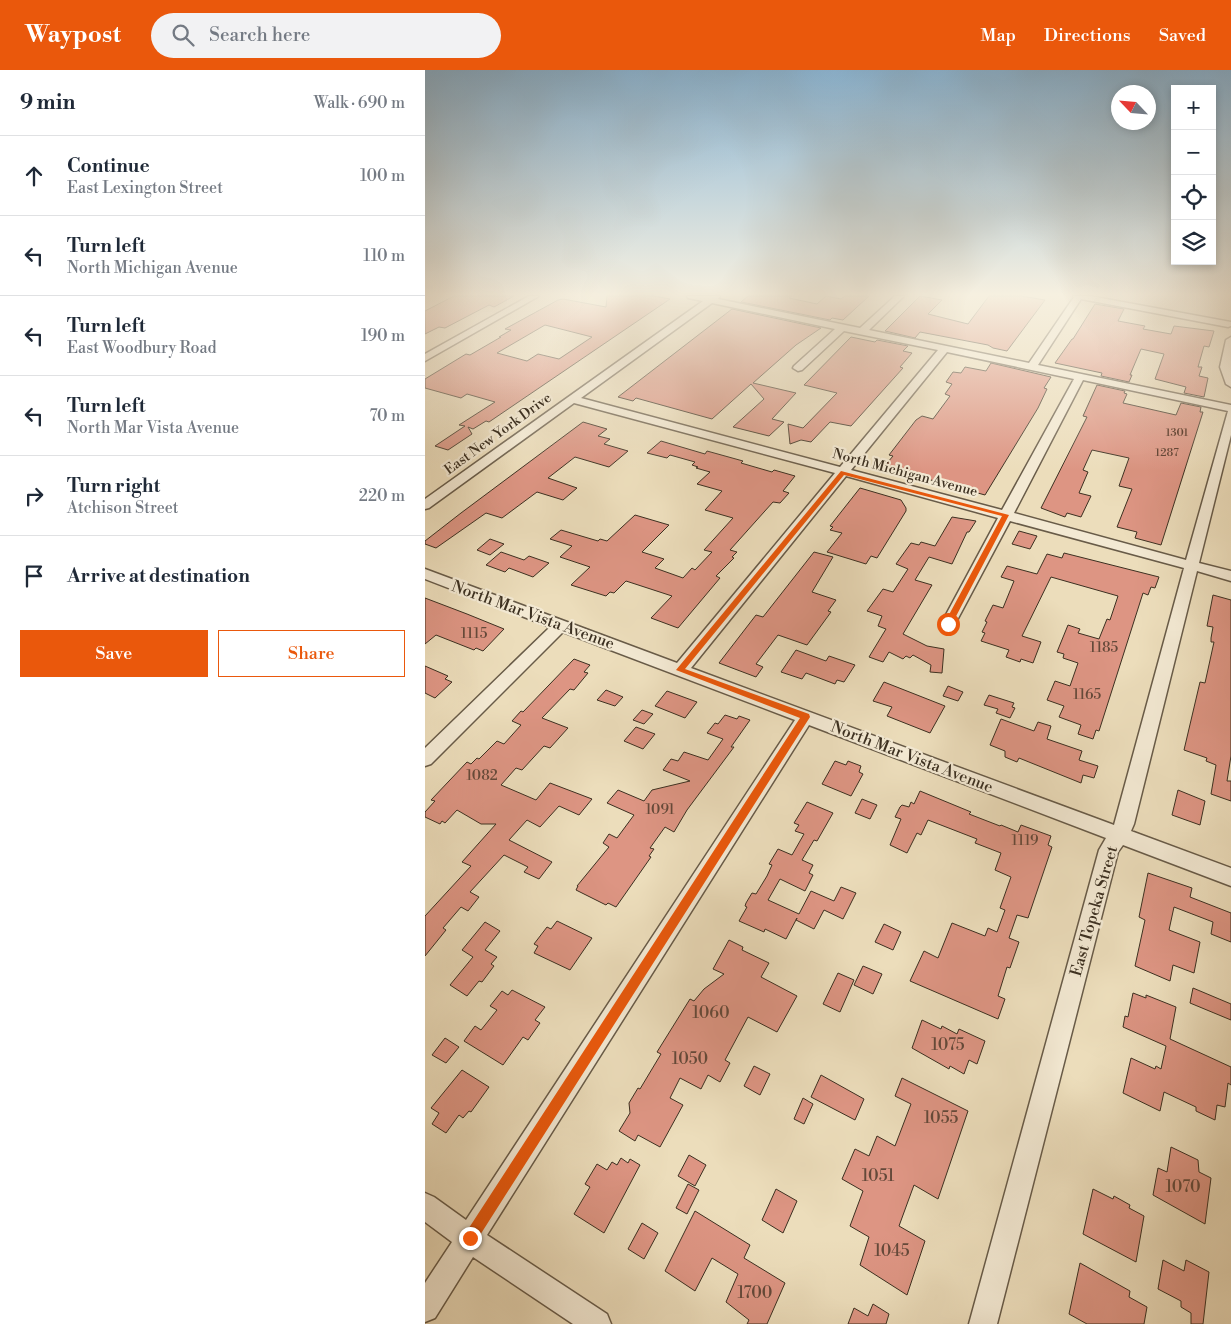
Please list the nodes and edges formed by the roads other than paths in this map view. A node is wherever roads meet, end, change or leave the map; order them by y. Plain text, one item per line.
1 (634, 355) edge
2 (812, 355) edge
3 (939, 355) edge
4 (971, 355) edge
5 (1040, 355) edge
6 (1227, 355) edge
7 (1032, 367) junction
8 (798, 368) dead end
9 (1080, 377) junction
10 (1231, 384) edge
11 (572, 399) junction
12 (1231, 408) edge
13 (1231, 413) edge
14 (843, 472) junction
15 (425, 505) edge
16 (1006, 515) junction
17 (1191, 565) junction
18 (425, 574) edge
19 (1231, 576) edge
20 (561, 624) junction
21 (948, 624) dead end
22 (680, 670) junction
23 (806, 717) junction
24 (425, 759) edge
25 (1117, 834) junction
26 (1231, 877) edge
27 (425, 1206) edge
28 (470, 1238) junction
29 (425, 1308) edge
30 (597, 1324) edge
31 (983, 1324) edge

1 - 11 street, East New York Drive
2 - 8 street
3 - 14 street
4 - 7 street
5 - 7 street
6 - 10 street
7 - 9 street
9 - 12 street
9 - 16 street
11 - 14 street, North Michigan Avenue
11 - 15 street, East New York Drive
13 - 17 street, East Topeka Street
14 - 16 street, North Michigan Avenue
14 - 22 street
16 - 17 street, North Michigan Avenue
16 - 21 street
17 - 19 street, North Michigan Avenue
17 - 25 street, East Topeka Street
18 - 20 street, North Mar Vista Avenue
20 - 22 street, North Mar Vista Avenue
20 - 24 street
22 - 23 street, North Mar Vista Avenue
23 - 25 street, North Mar Vista Avenue
23 - 28 street
25 - 26 street, North Mar Vista Avenue
25 - 31 street, East Topeka Street
27 - 28 street
28 - 29 street
28 - 30 street

